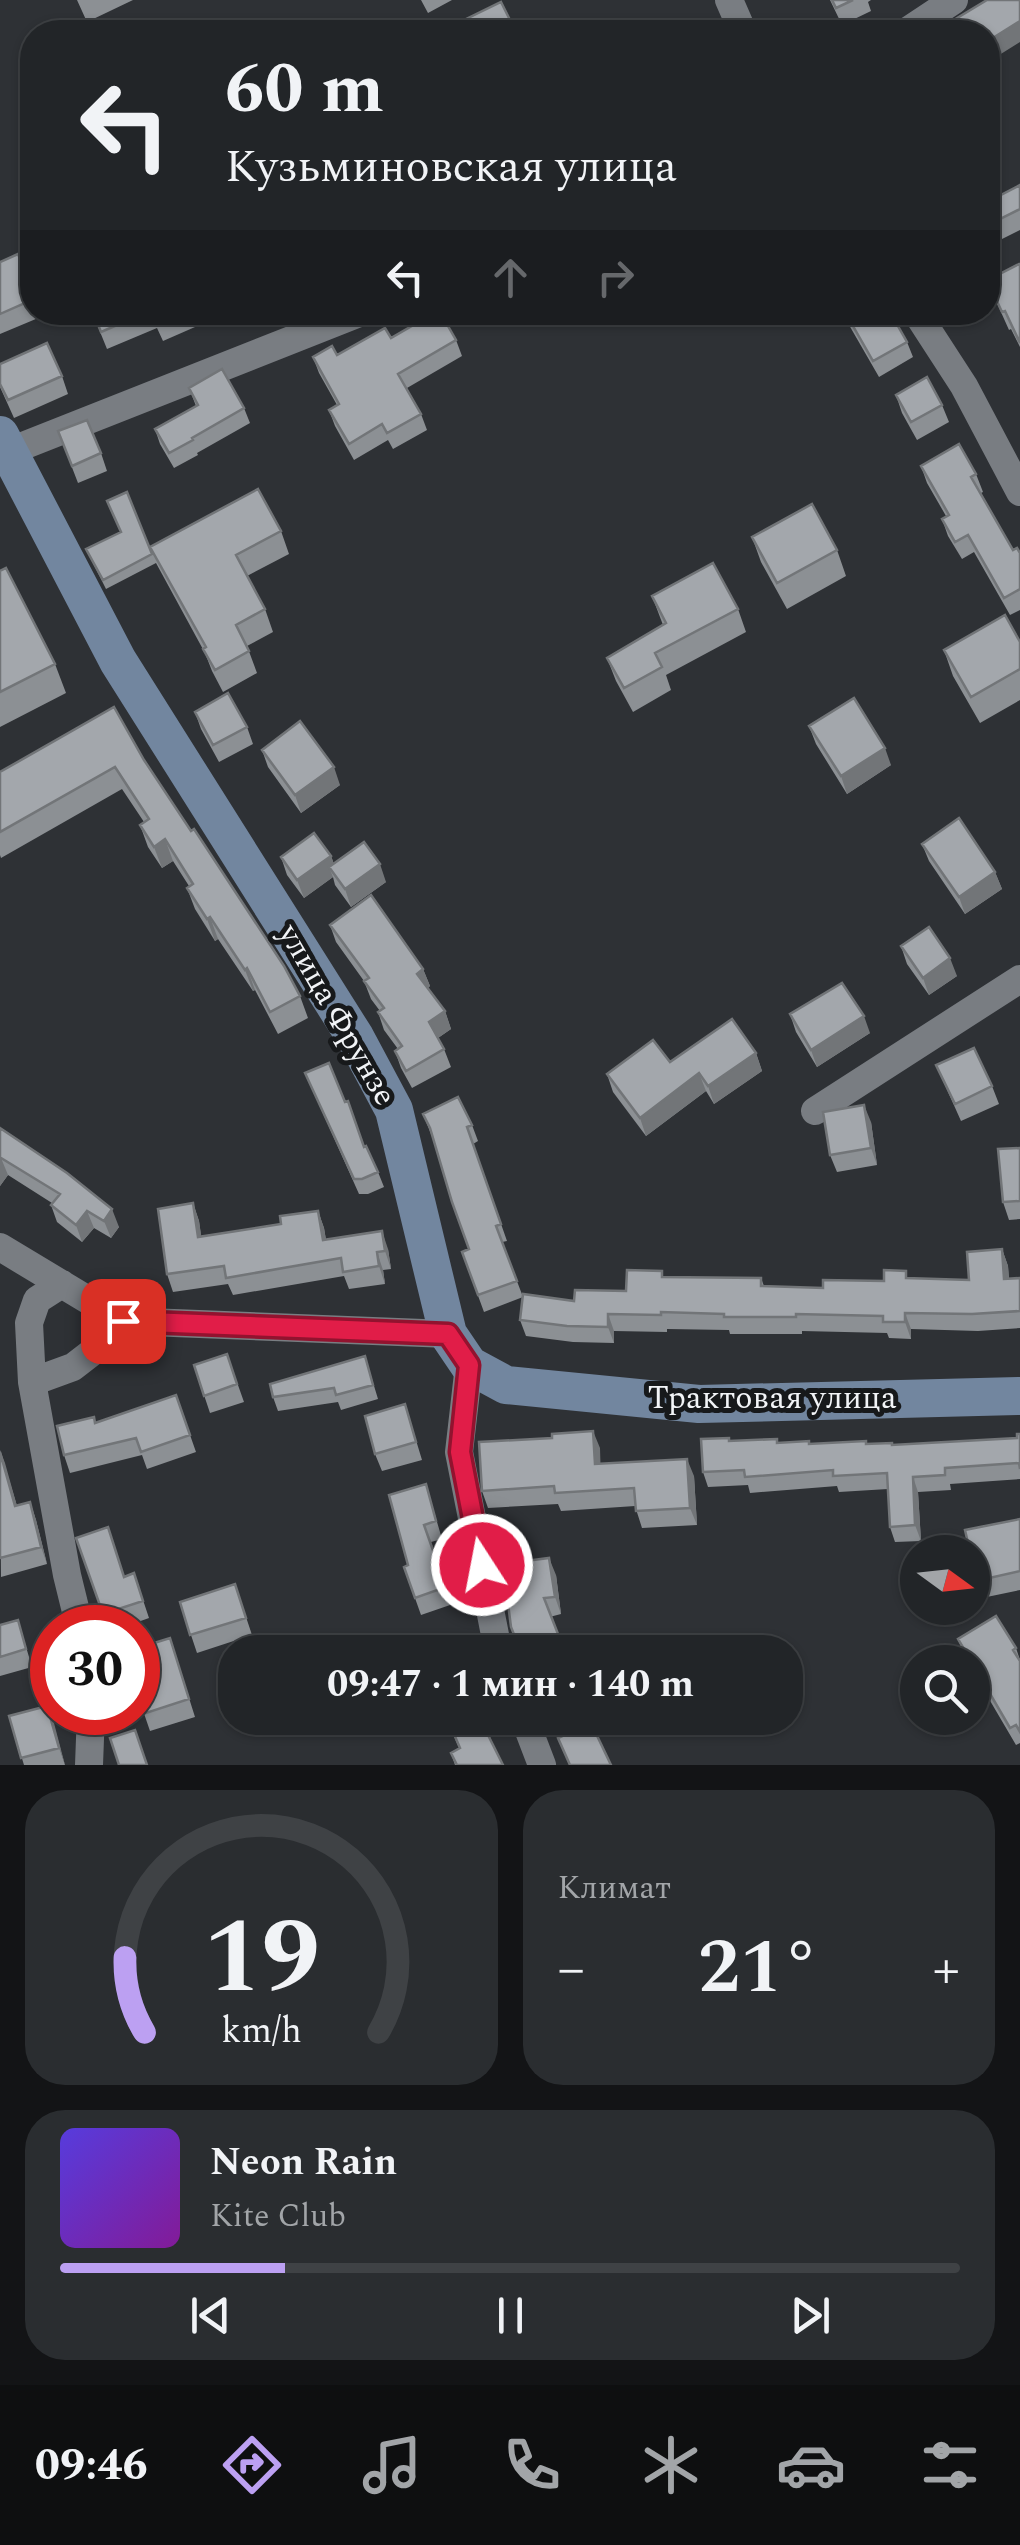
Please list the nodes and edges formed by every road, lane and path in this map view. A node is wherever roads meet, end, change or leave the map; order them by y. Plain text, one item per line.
1 (954, 0) edge
2 (924, 20) edge
3 (328, 325) edge
4 (924, 325) edge
5 (2, 448) edge
6 (1020, 492) edge
7 (1020, 979) edge
8 (815, 1112) dead end
9 (0, 1247) edge
10 (62, 1284) junction
11 (123, 1321) junction
12 (448, 1334) junction
13 (469, 1365) junction
14 (32, 1382) junction
15 (1020, 1396) edge
16 (75, 1605) edge
17 (495, 1635) edge
18 (90, 1735) edge
19 (531, 1735) edge
20 (89, 1765) edge
21 (542, 1765) edge

1 - 2 street
3 - 5 street
4 - 6 street
5 - 12 street, улица Фрунзе
7 - 8 street
9 - 10 street
10 - 11 street
10 - 14 street
11 - 12 street
11 - 14 street
12 - 13 street, улица Фрунзе
13 - 15 street, Трактовая улица
13 - 17 street
14 - 16 street
18 - 20 street
19 - 21 street

